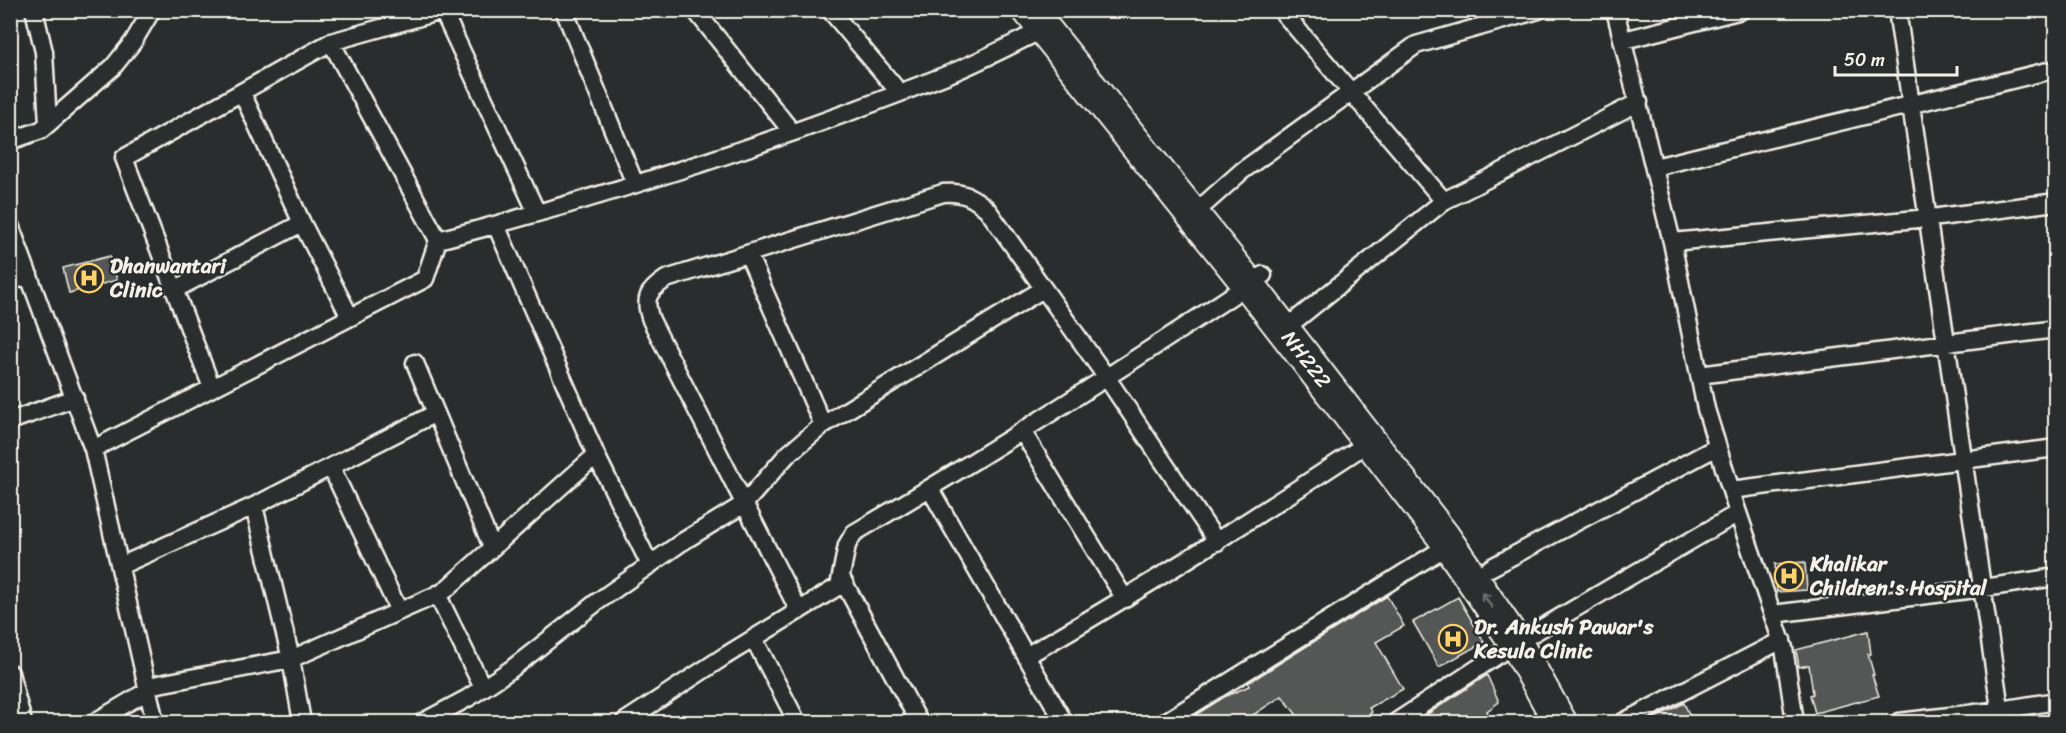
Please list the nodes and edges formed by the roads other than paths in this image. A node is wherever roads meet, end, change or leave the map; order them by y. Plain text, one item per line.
1 (34, 10) edge
2 (152, 10) edge
3 (564, 10) edge
4 (695, 10) edge
5 (830, 10) edge
6 (1281, 10) edge
7 (1539, 10) edge
8 (1615, 10) edge
9 (1742, 10) edge
10 (1897, 10) edge
11 (444, 11) edge
12 (1043, 17) edge
13 (1624, 40) junction
14 (332, 42) junction
15 (2055, 69) edge
16 (899, 92) junction
17 (1352, 92) junction
18 (242, 93) junction
19 (1639, 102) junction
20 (1911, 105) junction
21 (48, 124) junction
22 (792, 132) junction
23 (10, 141) edge
24 (1654, 167) junction
25 (635, 184) junction
26 (1444, 201) junction
27 (2055, 202) edge
28 (1206, 203) junction
29 (537, 213) junction
30 (1927, 218) junction
31 (302, 223) junction
32 (10, 225) edge
33 (496, 225) junction
34 (438, 240) junction
35 (1672, 242) junction
36 (748, 254) junction
37 (29, 275) junction
38 (1256, 280) junction
39 (10, 282) edge
40 (1043, 289) junction
41 (174, 290) junction
42 (350, 317) junction
43 (1297, 319) junction
44 (2055, 329) edge
45 (1948, 344) junction
46 (415, 363) dead end
47 (1699, 375) junction
48 (1107, 378) junction
49 (212, 388) junction
50 (75, 398) junction
51 (436, 413) junction
52 (10, 421) edge
53 (824, 425) junction
54 (1022, 431) junction
55 (1371, 441) junction
56 (1718, 447) junction
57 (2055, 447) edge
58 (93, 449) junction
59 (596, 456) junction
60 (1965, 460) junction
61 (331, 467) junction
62 (930, 489) junction
63 (1731, 490) junction
64 (744, 504) junction
65 (254, 507) junction
66 (1738, 513) junction
67 (1217, 542) junction
68 (1449, 545) junction
69 (492, 547) junction
70 (650, 565) junction
71 (120, 566) junction
72 (1490, 568) junction
73 (2055, 577) edge
74 (842, 579) junction
75 (1984, 588) junction
76 (437, 594) junction
77 (1125, 599) junction
78 (399, 611) junction
79 (799, 611) junction
80 (1773, 614) junction
81 (1524, 638) junction
82 (754, 639) junction
83 (1782, 640) junction
84 (1026, 656) junction
85 (291, 659) junction
86 (10, 673) edge
87 (148, 688) junction
88 (483, 688) junction
89 (2055, 701) edge
90 (2002, 716) edge
91 (23, 723) edge
92 (95, 723) edge
93 (156, 723) edge
94 (302, 723) edge
95 (423, 723) edge
96 (624, 723) edge
97 (797, 723) edge
98 (919, 723) edge
99 (1064, 723) edge
100 (1165, 723) edge
101 (1396, 723) edge
102 (1560, 723) edge
103 (1582, 723) edge
104 (1623, 723) edge
105 (1795, 723) edge
106 (1899, 723) edge

1 - 21 street
2 - 21 street
3 - 25 street
4 - 22 street
5 - 16 street
6 - 17 street
7 - 17 street
8 - 13 street
9 - 13 street
10 - 20 street
11 - 14 street
11 - 29 street
12 - 16 street
12 - 28 highway, NH222
12 - 38 highway, NH222
13 - 19 street
14 - 18 street
14 - 34 street
15 - 20 street
16 - 22 street
17 - 26 street
17 - 28 street
18 - 31 street
18 - 41 street
19 - 24 street
19 - 26 street
20 - 24 street
20 - 30 street
21 - 23 street
22 - 25 street
24 - 35 street
25 - 29 street
26 - 43 street
27 - 30 street
28 - 38 highway, NH222
29 - 33 street
30 - 35 street
30 - 45 street
31 - 41 street
31 - 42 street
32 - 37 street
33 - 34 street
33 - 59 street
34 - 42 street
35 - 47 street
36 - 40 street
36 - 53 street
36 - 64 street
37 - 39 street
37 - 50 street
38 - 43 highway, NH222
38 - 48 street
38 - 55 highway, NH222
40 - 48 street
40 - 53 street
41 - 49 street
42 - 49 street
43 - 72 highway, NH222
44 - 45 street
45 - 47 street
45 - 60 street
46 - 51 street
47 - 56 street
48 - 54 street
48 - 67 street
49 - 58 street
50 - 52 street
50 - 58 street
51 - 61 street
51 - 69 street
53 - 64 street
54 - 62 street
54 - 77 street
55 - 67 street
55 - 68 highway, NH222
56 - 63 street
56 - 72 street
57 - 60 street
58 - 71 street
59 - 69 street
59 - 70 street
60 - 63 street
60 - 75 street
61 - 65 street
61 - 78 street
62 - 74 street
62 - 84 street
63 - 66 street
64 - 70 street
64 - 79 street
65 - 71 street
65 - 85 street
66 - 80 street
66 - 81 street
67 - 77 street
81 -> 68 highway, NH222
68 - 100 street
69 - 76 street
70 - 88 street
71 - 87 street
72 - 81 highway, NH222
73 - 75 street
74 - 79 street
74 - 98 street
75 - 80 street
75 - 90 street
76 - 78 street
76 - 88 street
77 - 84 street
78 - 85 street
79 - 82 street
80 - 83 street
81 - 101 street
81 - 102 highway, NH222
81 - 103 highway, NH222
82 - 96 street
82 - 97 street
83 - 104 street
83 - 105 street
84 - 99 street
85 - 87 street
85 - 94 street
86 - 91 street
87 - 92 street
87 - 93 street
88 - 95 street
89 - 90 street
90 - 106 street

